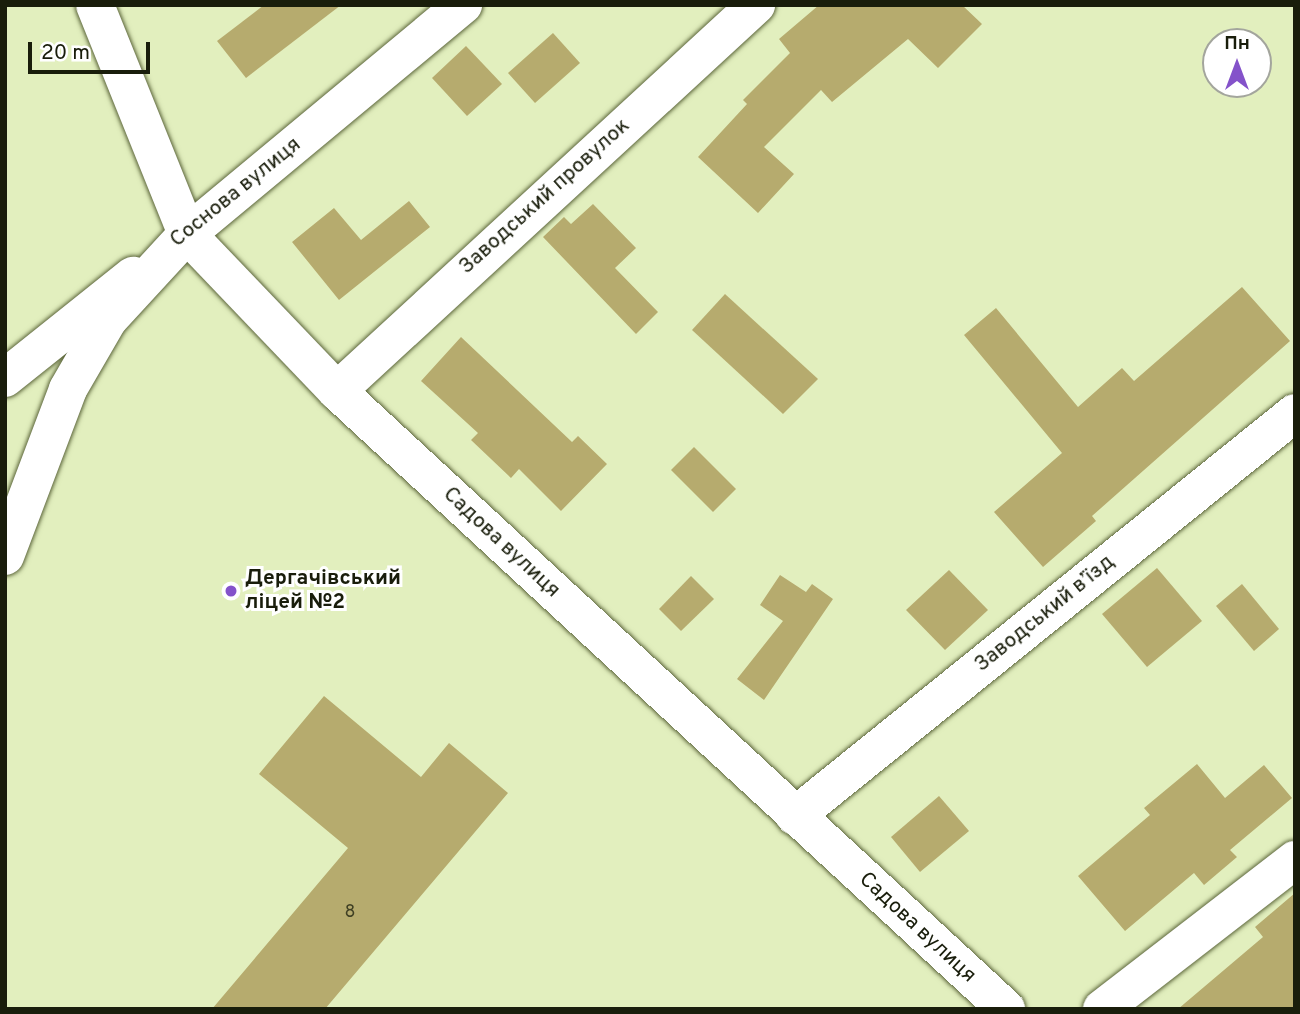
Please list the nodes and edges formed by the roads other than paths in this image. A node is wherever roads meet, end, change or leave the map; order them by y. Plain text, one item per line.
1 (95, 5) edge
2 (463, 5) edge
3 (756, 5) edge
4 (187, 233) junction
5 (5, 378) edge
6 (337, 391) junction
7 (1295, 413) edge
8 (5, 556) edge
9 (795, 816) junction
10 (1295, 860) edge
11 (1006, 1009) edge
12 (1102, 1009) edge

1 - 4 street, Садова вулиця
2 - 4 street, Соснова вулиця
3 - 6 street, Заводський провулок
4 - 5 street, Соснова вулиця
4 - 6 street, Садова вулиця
4 - 8 street
6 - 9 street, Садова вулиця
7 - 9 street, Заводський в’їзд
9 - 11 street, Садова вулиця
10 - 12 street

